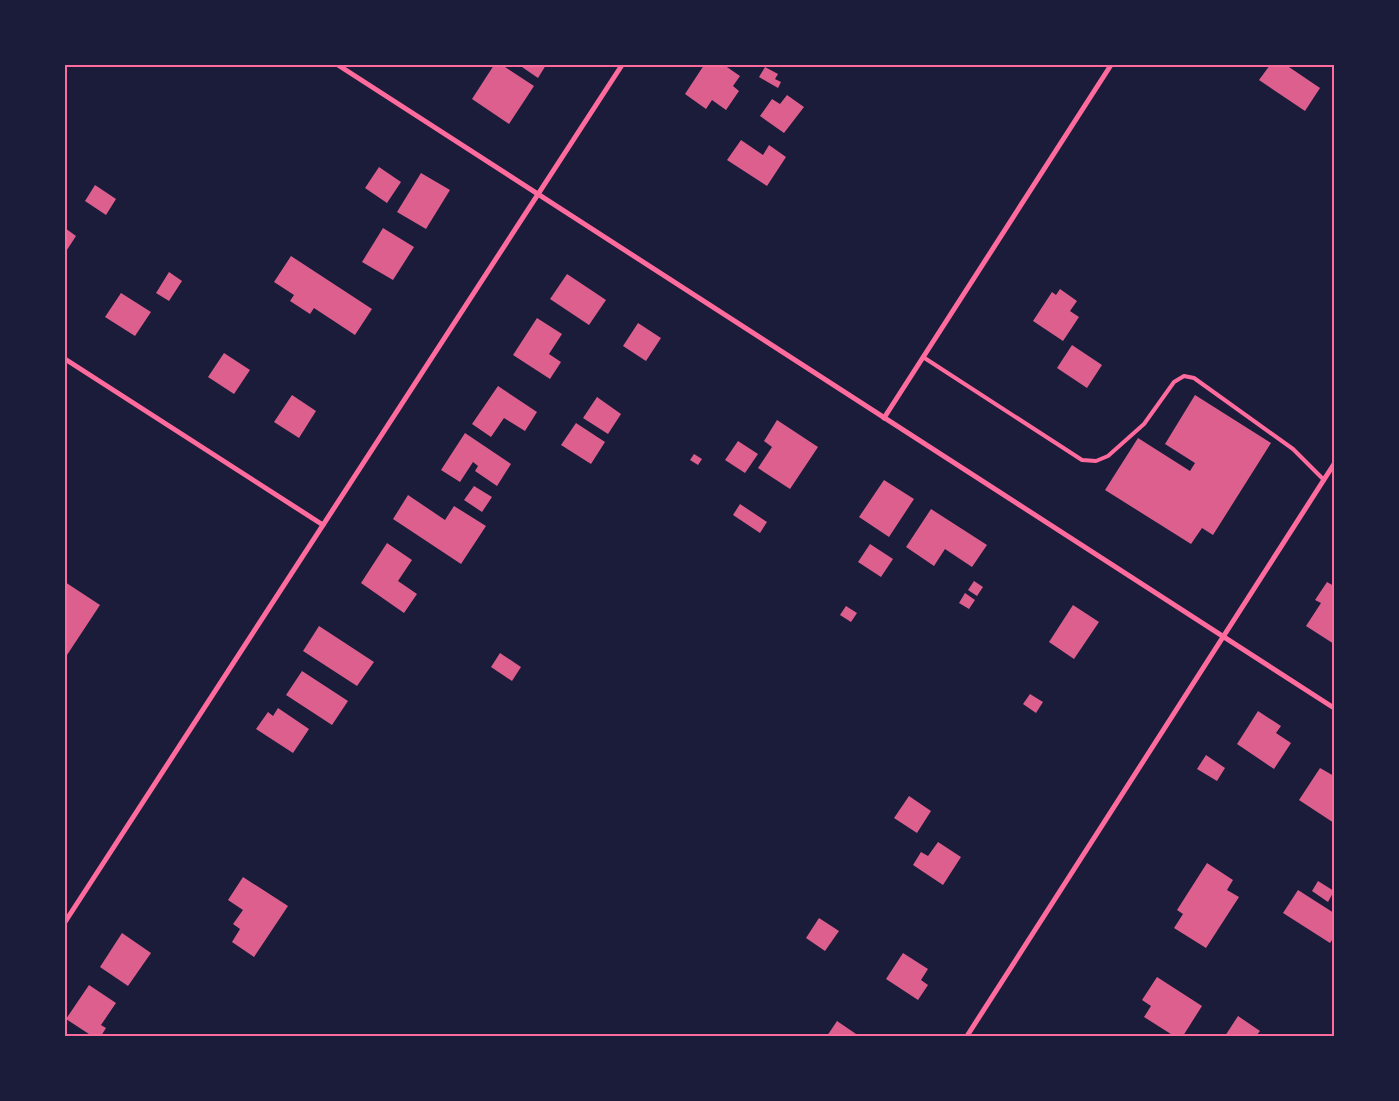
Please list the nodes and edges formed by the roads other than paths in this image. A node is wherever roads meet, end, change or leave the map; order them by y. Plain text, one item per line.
1 (338, 65) edge
2 (622, 65) edge
3 (1111, 65) edge
4 (538, 194) junction
5 (924, 357) junction
6 (65, 359) edge
7 (884, 418) junction
8 (1334, 464) edge
9 (1324, 480) junction
10 (323, 525) junction
11 (1223, 636) junction
12 (1334, 708) edge
13 (65, 922) edge
14 (967, 1036) edge

1 - 4 street
2 - 4 street
3 - 5 street
4 - 7 street
4 - 10 street
5 - 7 street
5 - 9 lane
6 - 10 street
7 - 11 street
8 - 9 street
9 - 11 street
10 - 13 street
11 - 12 street
11 - 14 street

